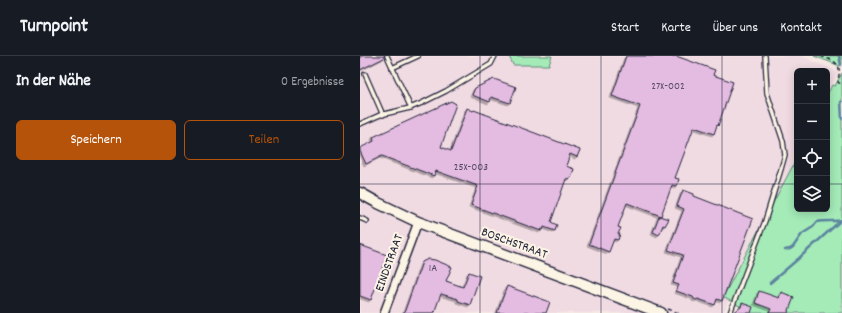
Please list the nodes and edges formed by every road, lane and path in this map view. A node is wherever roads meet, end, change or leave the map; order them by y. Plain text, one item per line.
1 (387, 56) edge
2 (418, 56) edge
3 (495, 56) edge
4 (765, 56) edge
5 (821, 56) edge
6 (392, 68) junction
7 (365, 74) dead end
8 (842, 84) edge
9 (411, 108) junction
10 (383, 115) junction
11 (360, 124) edge
12 (360, 193) edge
13 (360, 218) edge
14 (367, 221) dead end
15 (418, 222) junction
16 (384, 313) edge
17 (661, 313) edge
18 (730, 313) edge

1 - 6 lane
2 - 6 lane
3 - 9 lane
4 - 18 lane
5 - 8 path
6 - 9 lane
7 - 10 lane
9 - 10 lane
10 - 11 lane
12 - 15 street, BOSCHSTRAAT
13 - 14 lane
15 - 16 street, EINDSTRAAT
15 - 17 street, BOSCHSTRAAT

